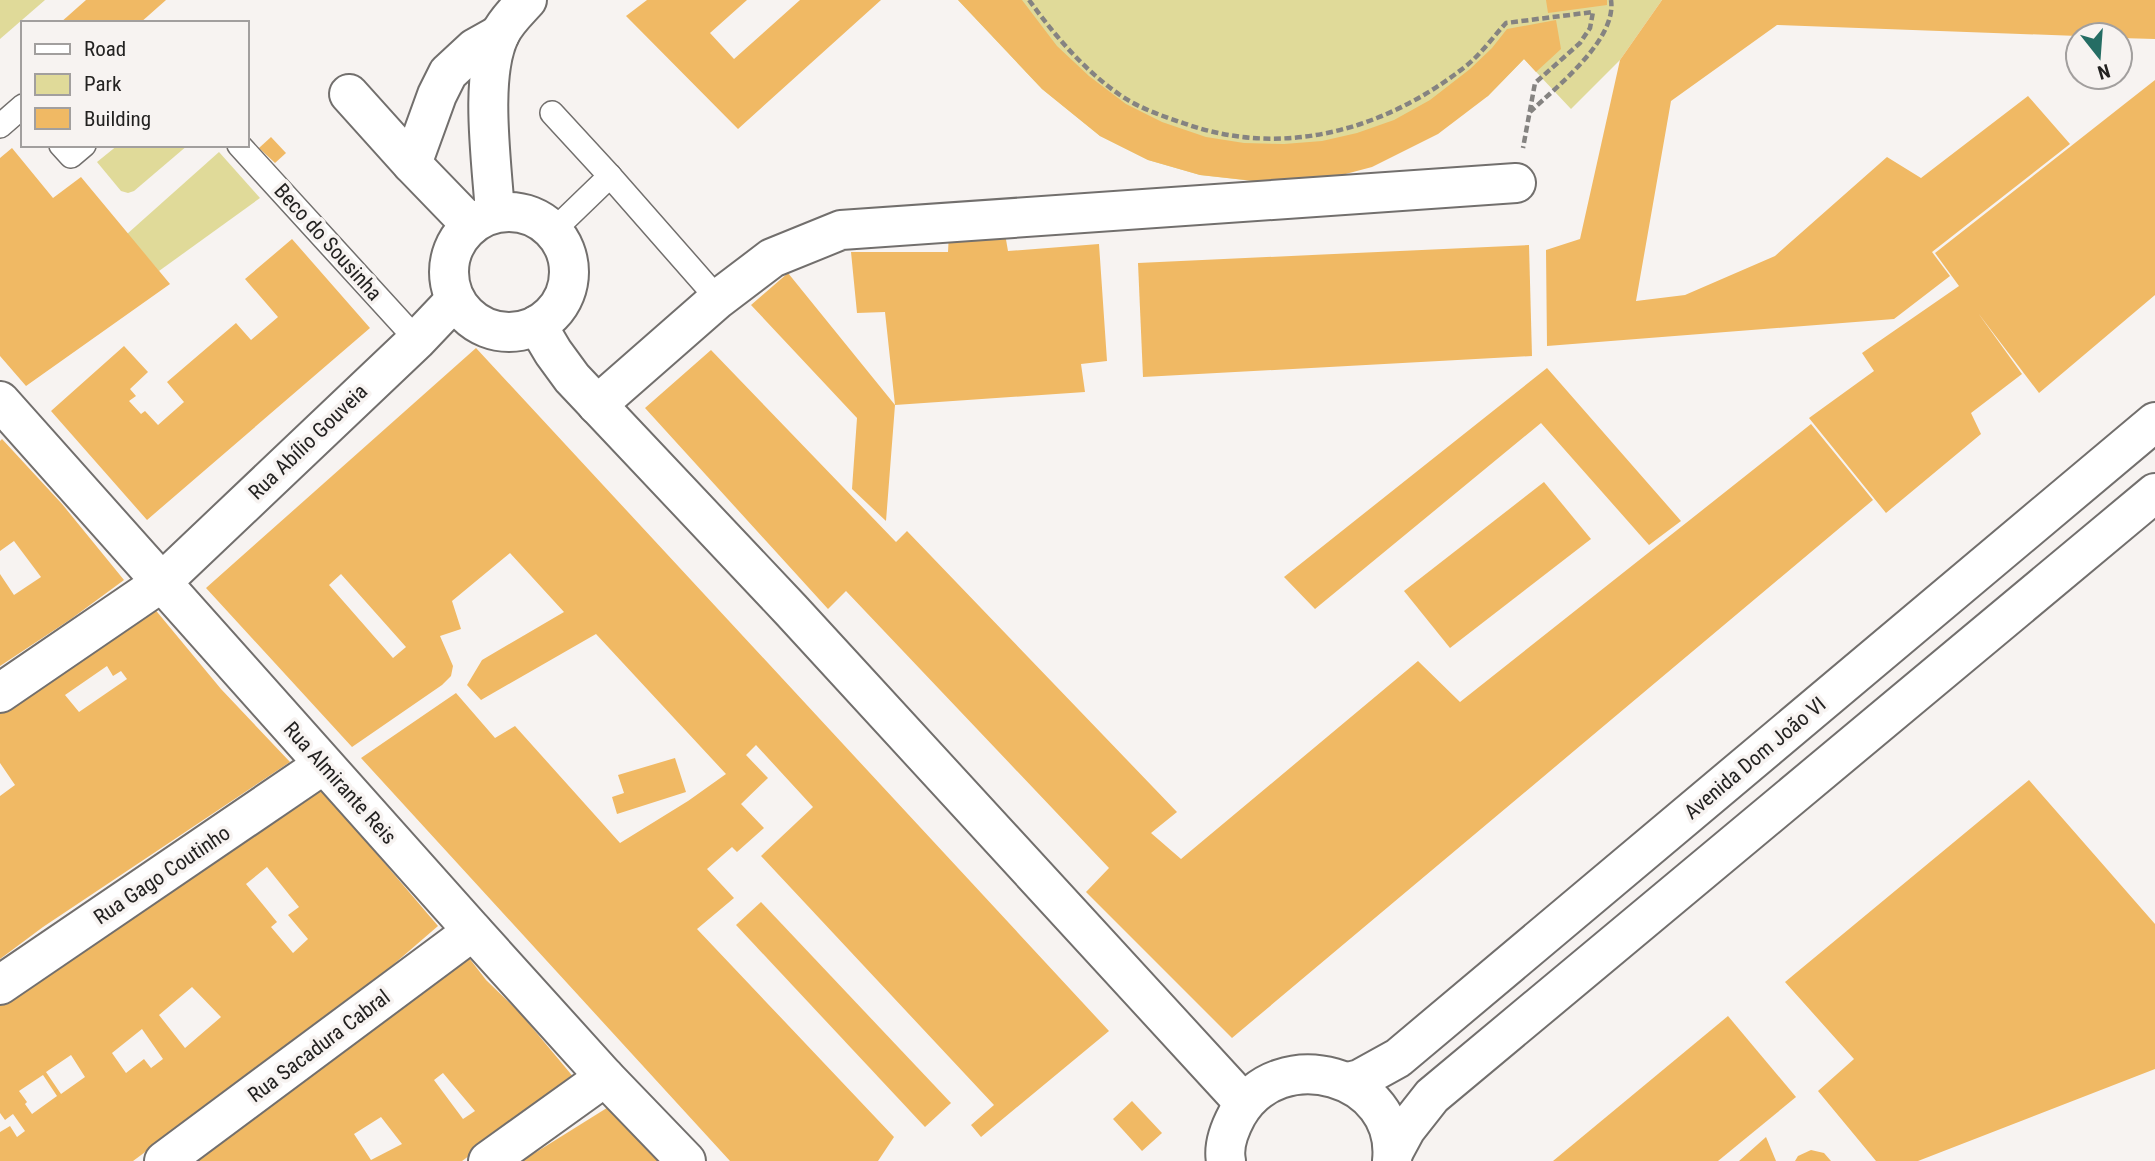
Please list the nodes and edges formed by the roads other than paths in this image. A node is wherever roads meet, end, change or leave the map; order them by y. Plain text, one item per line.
1 (527, 0) edge
2 (500, 34) junction
3 (349, 94) dead end
4 (21, 108) edge
5 (552, 113) dead end
6 (0, 126) edge
7 (63, 147) edge
8 (81, 147) edge
9 (241, 147) edge
10 (412, 164) junction
11 (610, 176) junction
12 (1516, 183) road end
13 (483, 219) junction
14 (553, 231) junction
15 (718, 299) junction
16 (454, 300) junction
17 (537, 325) junction
18 (417, 340) junction
19 (597, 405) junction
20 (4, 414) edge
21 (2155, 422) edge
22 (2155, 493) edge
23 (161, 583) junction
24 (0, 693) edge
25 (323, 765) junction
26 (473, 931) junction
27 (0, 985) edge
28 (605, 1077) junction
29 (1348, 1082) junction
30 (1244, 1103) junction
31 (1392, 1157) edge
32 (164, 1161) edge
33 (488, 1161) edge
34 (686, 1161) edge
35 (1226, 1161) edge

1 - 2 street
2 - 10 street
2 - 13 street
3 - 10 street
4 - 6 lane
5 - 11 lane
7 - 8 lane
9 - 18 lane, Beco do Sousinha
10 - 13 street
11 - 14 lane
11 - 15 lane
12 - 15 street
13 - 14 street
13 - 16 street
14 - 17 street
15 - 19 street
16 - 17 street
16 - 18 street, Rua Abílio Gouveia
17 - 19 street
18 - 23 street, Rua Abílio Gouveia
19 - 30 street
20 - 23 street, Rua Almirante Reis
21 - 29 street, Avenida Dom João VI
22 - 31 street
23 - 24 street, Rua Abílio Gouveia
23 - 25 street, Rua Almirante Reis
25 - 26 street, Rua Almirante Reis
25 - 27 street, Rua Gago Coutinho
26 - 28 street, Rua Almirante Reis
26 - 32 street, Rua Sacadura Cabral
28 - 33 street
28 - 34 street, Rua Almirante Reis
29 - 30 street
29 - 31 street
30 - 35 street

